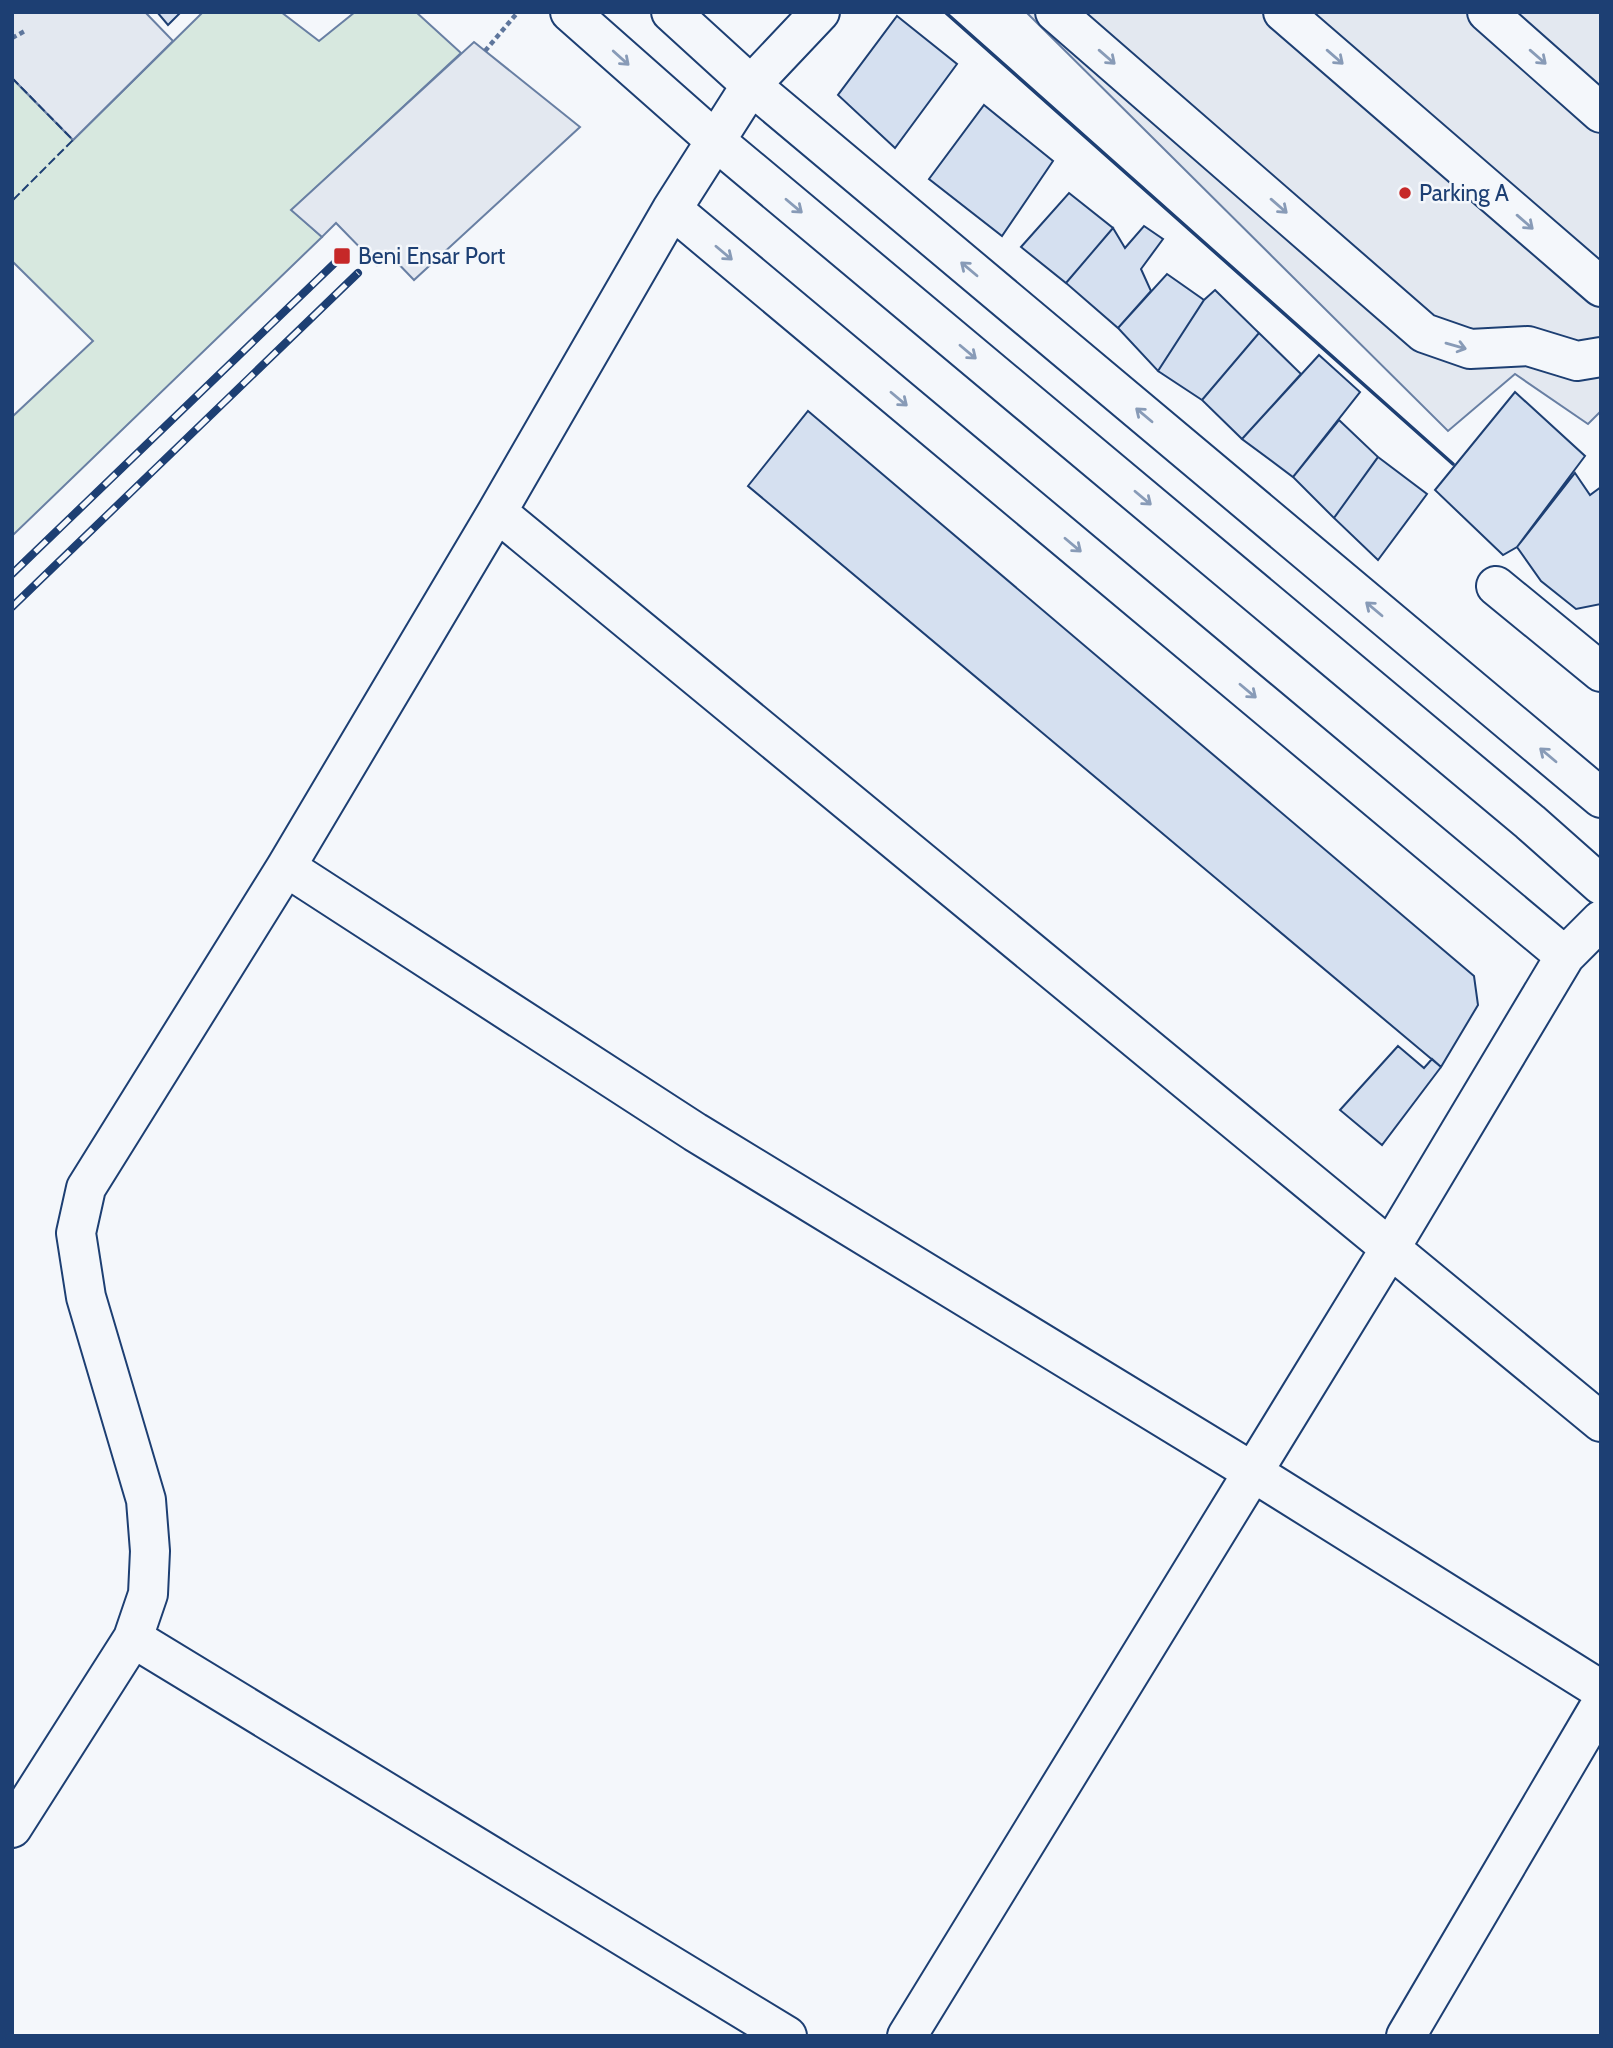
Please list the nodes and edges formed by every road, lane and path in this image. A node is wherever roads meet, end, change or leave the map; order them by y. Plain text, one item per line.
1 (518, 12) edge
2 (570, 12) edge
3 (671, 12) edge
4 (820, 12) edge
5 (1055, 12) edge
6 (1283, 12) edge
7 (1487, 12) edge
8 (25, 31) dead end
9 (12, 38) edge
10 (485, 51) dead end
11 (751, 85) junction
12 (1601, 113) edge
13 (717, 142) junction
14 (672, 209) junction
15 (1601, 287) edge
16 (1601, 357) edge
17 (497, 512) junction
18 (1496, 586) dead end
19 (1601, 672) edge
20 (1601, 799) edge
21 (286, 867) junction
22 (1596, 869) edge
23 (1601, 920) edge
24 (1564, 956) junction
25 (1391, 1247) junction
26 (1601, 1422) edge
27 (1251, 1471) junction
28 (133, 1638) junction
29 (1601, 1690) edge
30 (1601, 1704) edge
31 (12, 1828) edge
32 (787, 2036) edge
33 (907, 2036) edge
34 (1406, 2036) edge

1 - 10 path
2 -> 13 street
3 - 11 street
4 - 11 street
5 -> 16 street
6 -> 15 street
7 -> 12 street
8 - 9 path
11 - 13 street
20 -> 11 street
13 - 14 street
13 -> 22 street
14 - 17 street
14 -> 24 street
17 - 21 street
17 - 25 street
18 - 19 street
21 - 27 street
21 - 28 street
23 - 24 street
24 - 25 street
25 - 26 street
25 - 27 street
27 - 29 street
27 - 33 street
28 - 31 street
28 - 32 street
30 - 34 street

